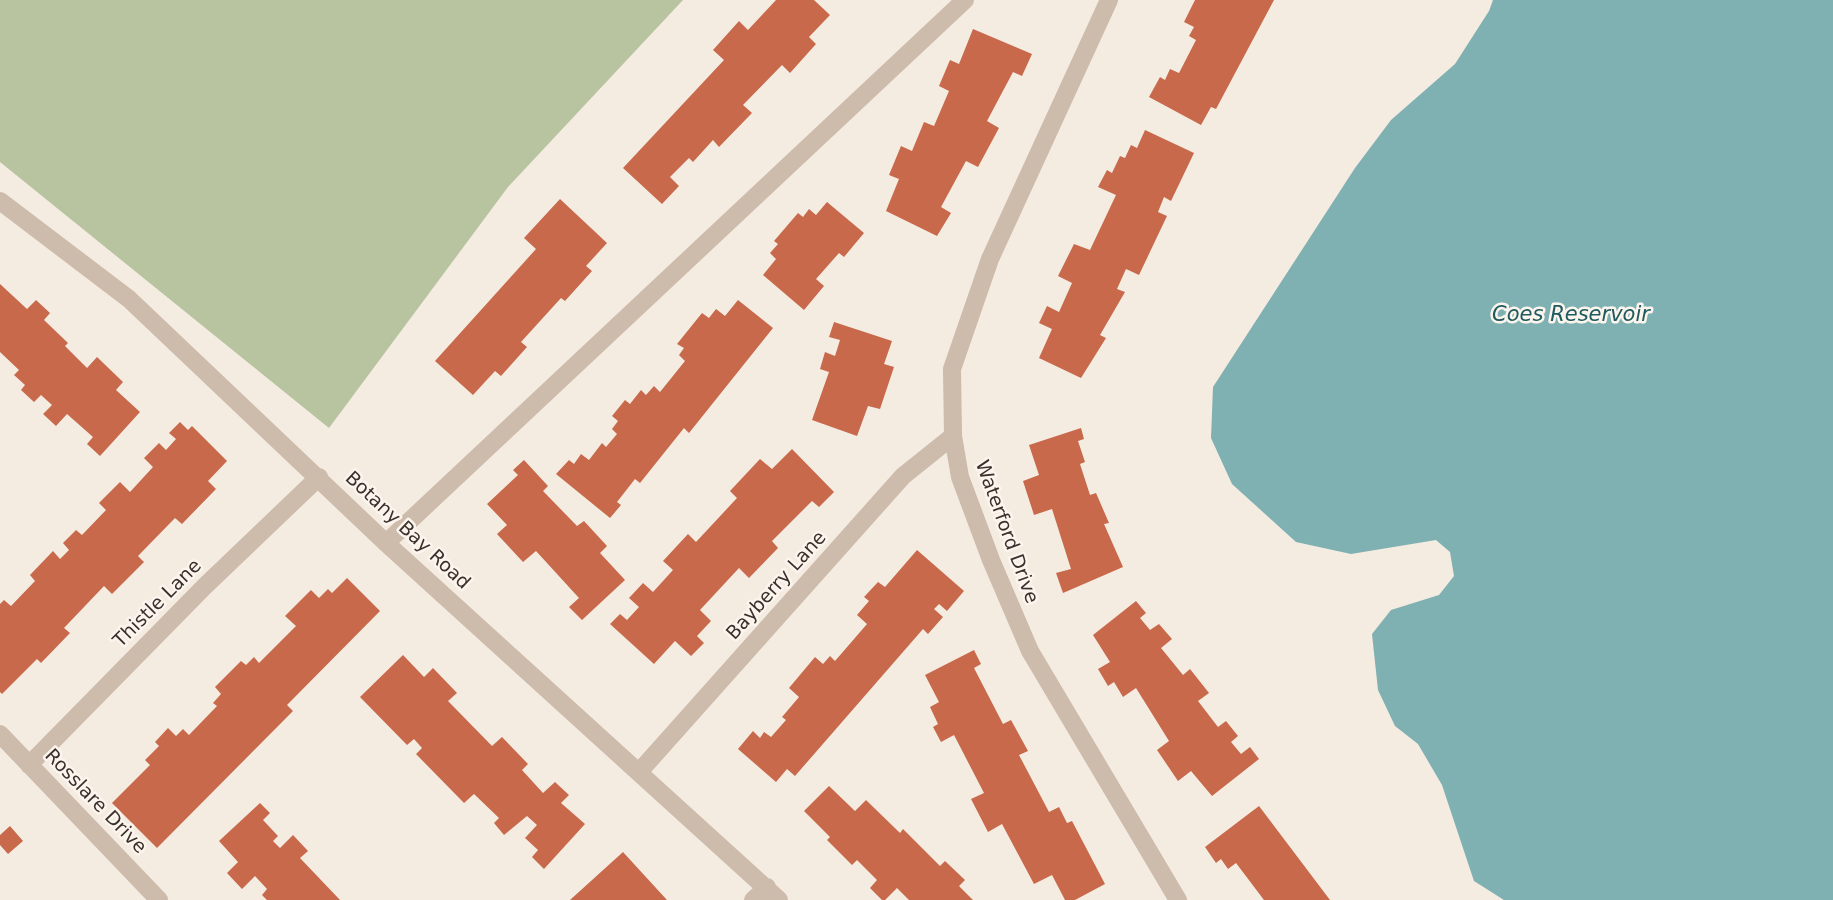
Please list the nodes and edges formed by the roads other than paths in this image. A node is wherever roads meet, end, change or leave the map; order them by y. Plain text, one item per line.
1 (965, 0) edge
2 (1109, 0) edge
3 (0, 201) edge
4 (953, 436) junction
5 (319, 477) junction
6 (386, 543) junction
7 (0, 734) edge
8 (29, 765) junction
9 (639, 772) junction
10 (773, 893) edge
11 (159, 900) edge
12 (753, 900) edge
13 (1178, 900) edge

1 - 6 street
2 - 4 street, Waterford Drive
3 - 5 street, Botany Bay Road
4 - 9 street, Bayberry Lane
4 - 13 street, Waterford Drive
5 - 6 street, Botany Bay Road
5 - 8 street, Thistle Lane
6 - 9 street, Botany Bay Road
7 - 8 street, Rosslare Drive
8 - 11 street, Rosslare Drive
9 - 10 street, Botany Bay Road
10 - 12 street

